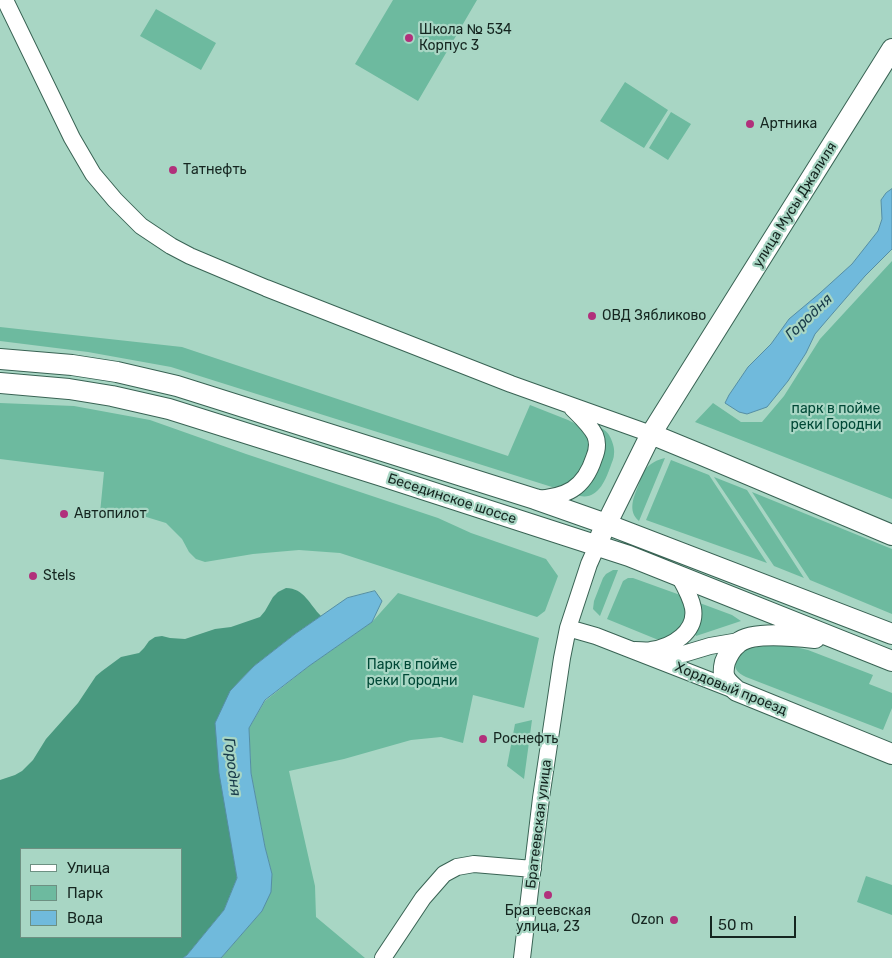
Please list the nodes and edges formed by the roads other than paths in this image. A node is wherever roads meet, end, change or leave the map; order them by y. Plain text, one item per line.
1 (5, 0) edge
2 (892, 49) edge
3 (0, 359) edge
4 (0, 383) edge
5 (569, 405) junction
6 (651, 434) junction
7 (535, 499) junction
8 (606, 524) junction
9 (872, 526) junction
10 (892, 526) edge
11 (892, 535) edge
12 (597, 546) junction
13 (679, 576) junction
14 (568, 628) junction
15 (892, 634) edge
16 (739, 641) junction
17 (844, 642) junction
18 (633, 650) junction
19 (660, 661) junction
20 (892, 661) edge
21 (738, 691) junction
22 (892, 754) edge
23 (533, 870) junction
24 (383, 958) edge
25 (522, 958) edge

1 - 5 street
2 - 6 main road, улица Мусы Джалиля
3 - 7 main road, Бесединское шоссе
4 - 12 main road, Бесединское шоссе
5 - 6 street
5 - 7 street
6 - 8 main road, улица Мусы Джалиля
6 - 9 main road
7 - 8 main road, Бесединское шоссе
8 - 12 main road, улица Мусы Джалиля
8 - 15 main road, Бесединское шоссе
9 - 10 street
9 - 11 main road
12 - 13 main road, Бесединское шоссе
12 - 14 street, Братеевская улица
13 - 17 main road, Бесединское шоссе
13 - 18 street
14 - 18 street, Хордовый проезд
14 - 23 street, Братеевская улица
16 - 17 main road
16 - 19 street
16 - 21 main road
17 - 20 main road, Бесединское шоссе
18 - 19 street, Хордовый проезд
19 - 21 street, Хордовый проезд
21 - 22 main road, Хордовый проезд
23 - 24 street
23 - 25 street, Братеевская улица

